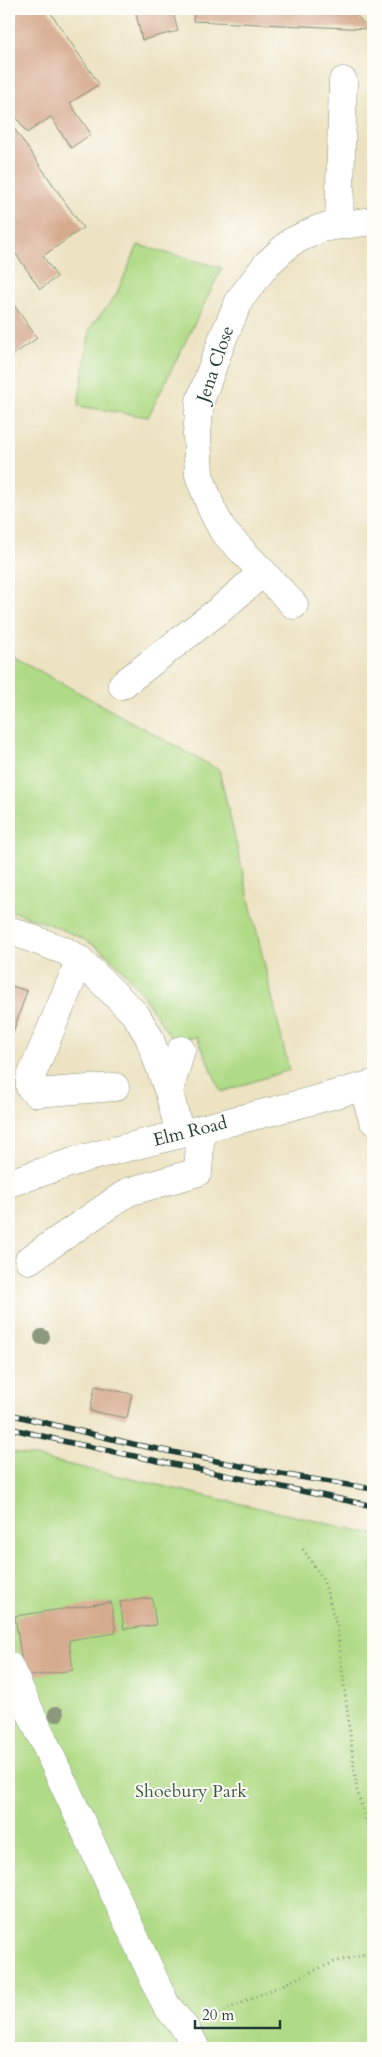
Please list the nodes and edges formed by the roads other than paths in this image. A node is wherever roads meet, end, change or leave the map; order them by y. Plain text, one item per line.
1 (343, 81) dead end
2 (373, 220) edge
3 (339, 225) junction
4 (263, 572) junction
5 (294, 605) dead end
6 (122, 685) dead end
7 (9, 930) edge
8 (80, 960) junction
9 (181, 1050) dead end
10 (368, 1085) edge
11 (115, 1087) dead end
12 (169, 1092) junction
13 (373, 1120) edge
14 (191, 1131) junction
15 (9, 1183) edge
16 (29, 1260) dead end
17 (9, 1666) edge
18 (190, 2038) edge

1 - 3 street
2 - 3 street, Jena Close
3 - 4 street, Jena Close
4 - 5 street, Jena Close
4 - 6 street
7 - 8 street
8 - 11 street
8 - 12 street
9 - 12 street
10 - 13 street
10 - 14 street, Elm Road
12 - 14 street
14 - 15 street, Elm Road
14 - 16 street
17 - 18 street

